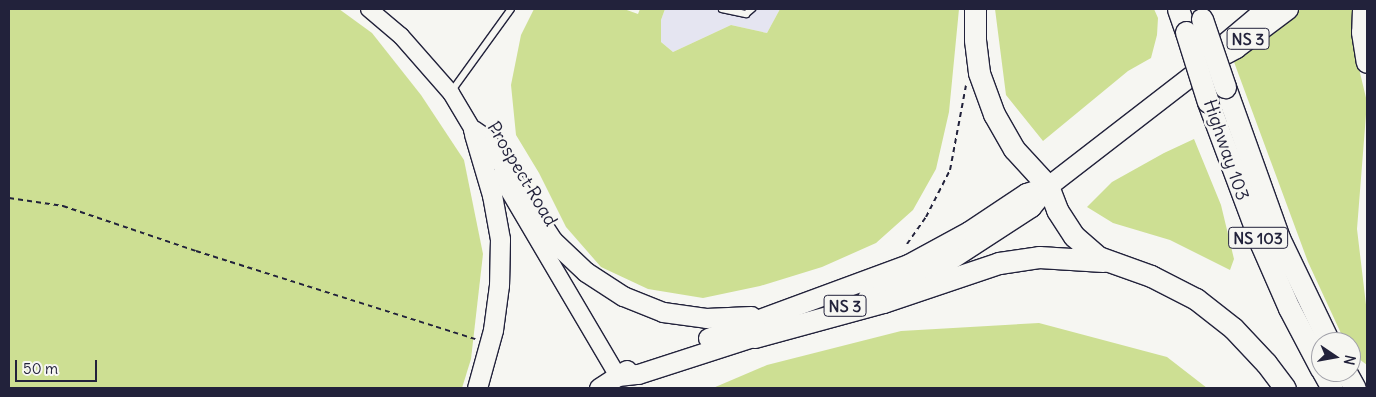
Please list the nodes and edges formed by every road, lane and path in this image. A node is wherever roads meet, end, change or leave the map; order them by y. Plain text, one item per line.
1 (369, 9) edge
2 (511, 9) edge
3 (722, 9) edge
4 (752, 9) edge
5 (975, 9) edge
6 (1178, 9) edge
7 (1264, 9) edge
8 (1288, 9) edge
9 (1362, 9) edge
10 (1200, 14) edge
11 (1367, 62) edge
12 (1206, 64) junction
13 (966, 82) dead end
14 (451, 93) junction
15 (473, 130) junction
16 (1048, 186) junction
17 (9, 198) edge
18 (907, 244) dead end
19 (1120, 264) junction
20 (793, 307) junction
21 (1324, 332) edge
22 (754, 336) junction
23 (489, 343) junction
24 (1311, 350) edge
25 (618, 376) junction
26 (477, 388) edge
27 (599, 388) edge
28 (1285, 388) edge

1 - 14 main road, Prospect Road
2 - 14 lane
3 - 4 lane
5 - 16 highway
6 - 24 highway, Highway 103 / NS 103, bridge
7 - 12 main road, NS 3
8 - 12 main road, NS 3
9 - 11 highway
10 - 21 highway, Highway 103 / NS 103, bridge
12 - 16 main road, NS 3
13 - 18 path
14 - 15 main road, Prospect Road
15 - 20 main road
15 - 23 main road
15 - 25 main road, Prospect Road
16 - 19 highway
16 - 20 main road, NS 3
16 - 22 main road, NS 3
17 - 23 path
19 - 22 highway
19 - 28 highway
20 - 25 main road, NS 3
22 - 25 main road, NS 3
23 - 26 main road
25 - 27 main road, NS 3

